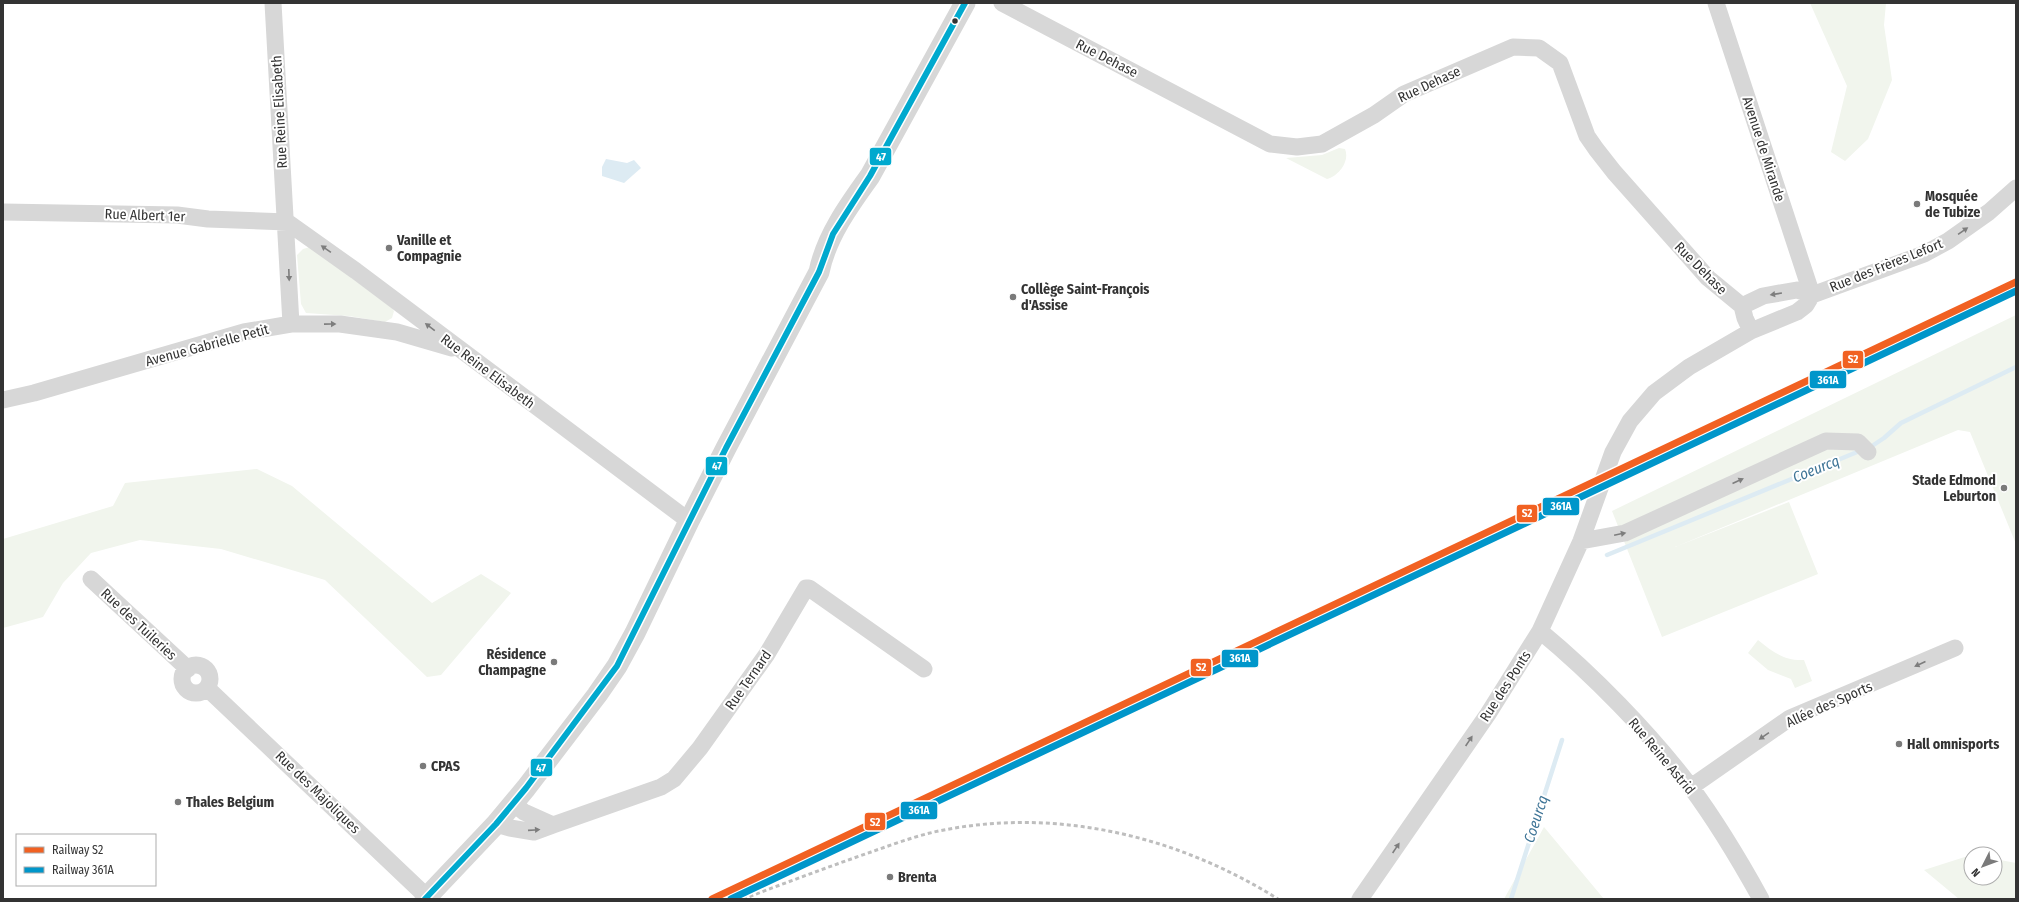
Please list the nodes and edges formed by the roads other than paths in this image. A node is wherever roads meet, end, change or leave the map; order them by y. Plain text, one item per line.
1 (273, 3) edge
2 (965, 3) edge
3 (1002, 3) edge
4 (1716, 3) edge
5 (2016, 188) edge
6 (3, 212) edge
7 (287, 222) junction
8 (1812, 295) junction
9 (1742, 306) junction
10 (291, 324) junction
11 (1751, 331) junction
12 (461, 350) junction
13 (3, 400) edge
14 (1865, 449) dead end
15 (1613, 452) joint
16 (688, 521) junction
17 (1581, 541) junction
18 (91, 579) dead end
19 (1540, 631) junction
20 (1955, 648) dead end
21 (188, 669) joint
22 (924, 669) dead end
23 (1691, 787) junction
24 (513, 803) junction
25 (496, 824) junction
26 (553, 825) junction
27 (426, 898) edge
28 (1360, 899) edge
29 (1761, 899) edge

1 - 7 street, Rue Reine Elisabeth
2 - 16 street
3 - 9 street, Rue Dehase
4 - 8 street, Avenue de Mirande
8 -> 5 street, Rue des Frères Lefort
6 - 7 street, Rue Albert 1er
7 -> 10 street, Rue Reine Elisabeth
12 -> 7 street, Rue Reine Elisabeth
8 -> 9 street, Rue des Frères Lefort
8 - 11 street, Rue des Frères Lefort
9 - 11 street
10 -> 12 street, Avenue Gabrielle Petit
10 - 13 street, Avenue Gabrielle Petit
11 - 15 street, Rue des Frères Lefort
12 - 16 street, Rue Reine Elisabeth
17 -> 14 street
15 - 17 street, Rue des Ponts
16 - 24 street
17 - 19 street, Rue des Ponts
18 - 21 street, Rue des Tuileries
19 - 23 street, Rue Reine Astrid
28 -> 19 street, Rue des Ponts
20 -> 23 street, Allée des Sports
21 - 27 street, Rue des Majoliques
22 - 26 street, Rue Ternard
23 - 29 street, Rue Reine Astrid
24 - 25 street
24 - 26 street
25 -> 26 street, Rue Ternard
25 - 27 street

